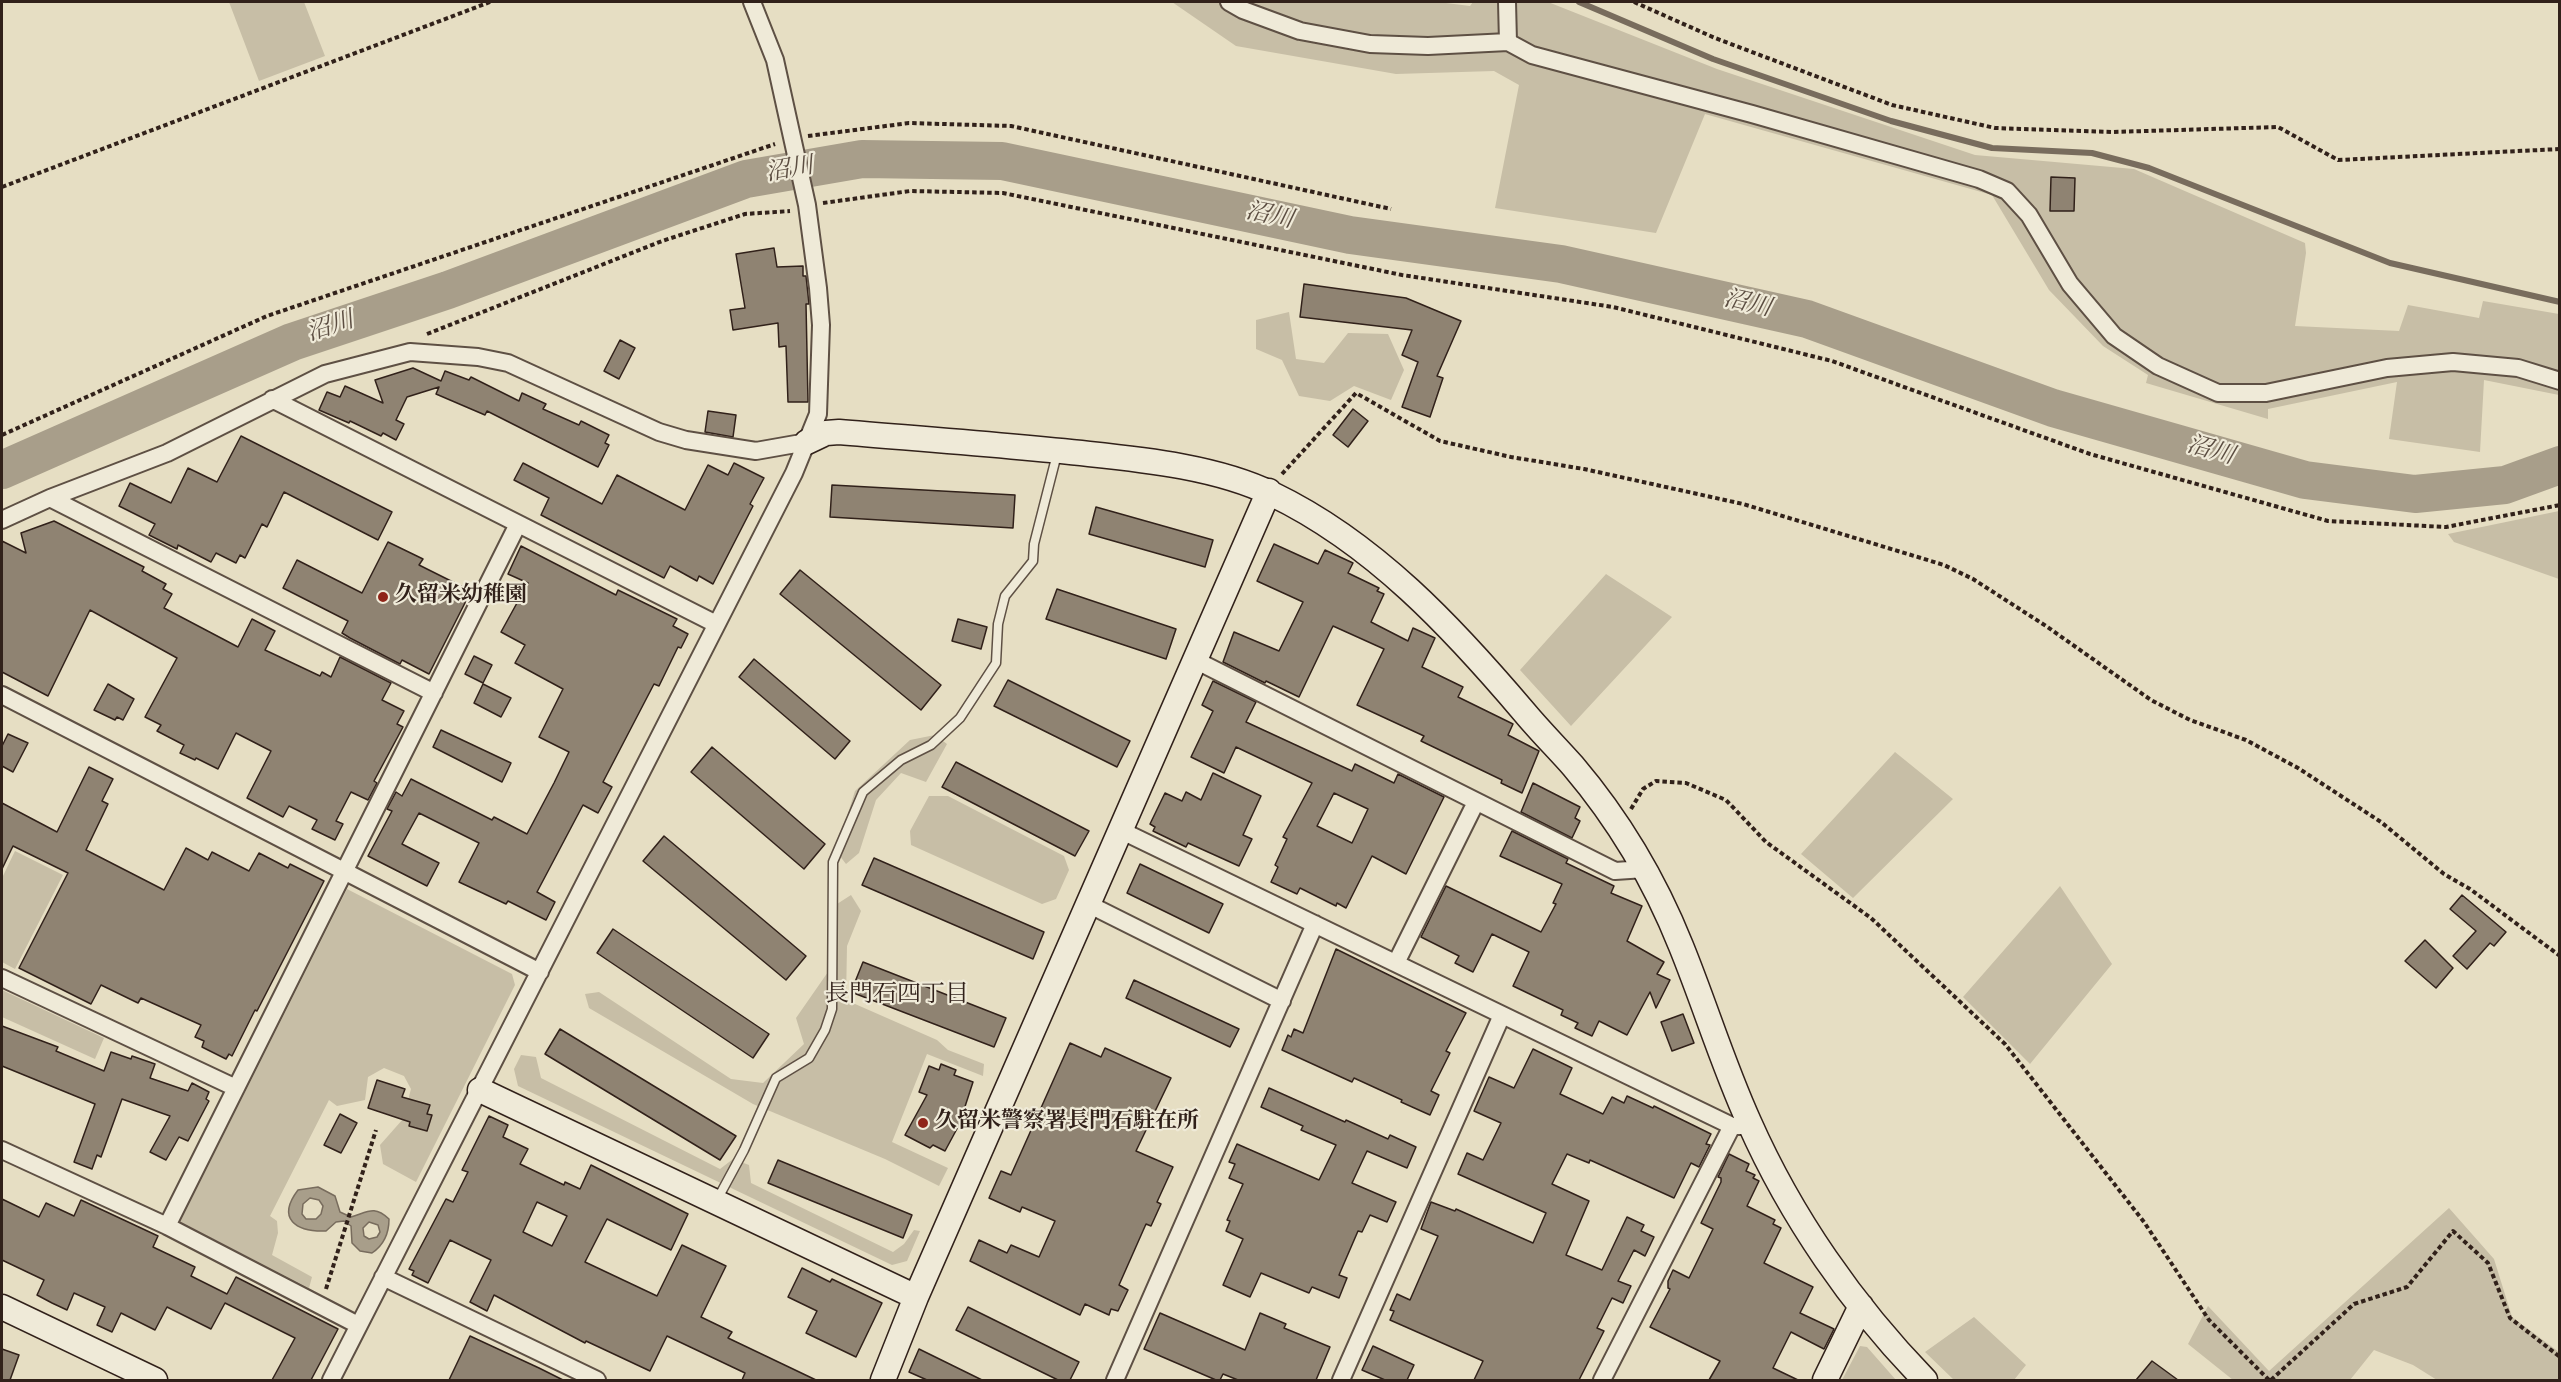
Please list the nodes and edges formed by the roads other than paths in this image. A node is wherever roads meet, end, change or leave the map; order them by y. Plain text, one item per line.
1 (752, 2) edge
2 (1229, 2) edge
3 (1506, 2) edge
4 (1508, 42) junction
5 (2559, 381) edge
6 (272, 399) junction
7 (807, 442) junction
8 (1058, 450) junction
9 (1269, 492) junction
10 (50, 498) junction
11 (2, 520) edge
12 (518, 524) junction
13 (716, 624) junction
14 (1195, 660) junction
15 (434, 693) junction
16 (2, 695) edge
17 (1476, 802) junction
18 (1120, 830) junction
19 (1645, 869) junction
20 (345, 871) junction
21 (1088, 904) junction
22 (1315, 924) junction
23 (1396, 963) junction
24 (540, 972) junction
25 (2, 978) edge
26 (1282, 1001) junction
27 (1502, 1015) junction
28 (236, 1088) junction
29 (480, 1090) junction
30 (1741, 1126) junction
31 (2, 1150) edge
32 (716, 1202) junction
33 (167, 1226) junction
34 (383, 1277) junction
35 (916, 1297) junction
36 (1861, 1306) junction
37 (2, 1307) edge
38 (358, 1325) junction
39 (155, 1380) edge
40 (331, 1380) edge
41 (597, 1380) edge
42 (883, 1380) edge
43 (1115, 1380) edge
44 (1341, 1380) edge
45 (1602, 1380) edge
46 (1825, 1380) edge
47 (1925, 1380) edge

1 - 7 street
2 - 4 street
3 - 4 street
4 - 5 street
6 - 7 street
6 - 10 street
6 - 12 street
7 - 8 street
7 - 13 street
8 - 9 street
8 - 32 lane
9 - 14 street
9 - 19 street
10 - 11 street
10 - 15 street
12 - 13 street
12 - 15 street
13 - 24 street
14 - 17 street
14 - 18 street
15 - 20 street
16 - 20 street
17 - 19 street
17 - 23 street
18 - 21 street
18 - 22 street
19 - 30 street
20 - 24 street
20 - 28 street
21 - 26 street
21 - 35 street
22 - 23 street
22 - 26 street
23 - 27 street
24 - 29 street
25 - 28 street
26 - 43 street
27 - 30 street
27 - 44 street
28 - 33 street
29 - 32 street
29 - 34 street
30 - 36 street
30 - 45 street
31 - 33 street
32 - 35 street
33 - 38 street
34 - 38 street
34 - 41 street
35 - 42 street
36 - 46 street
36 - 47 street
37 - 39 street
38 - 40 street

